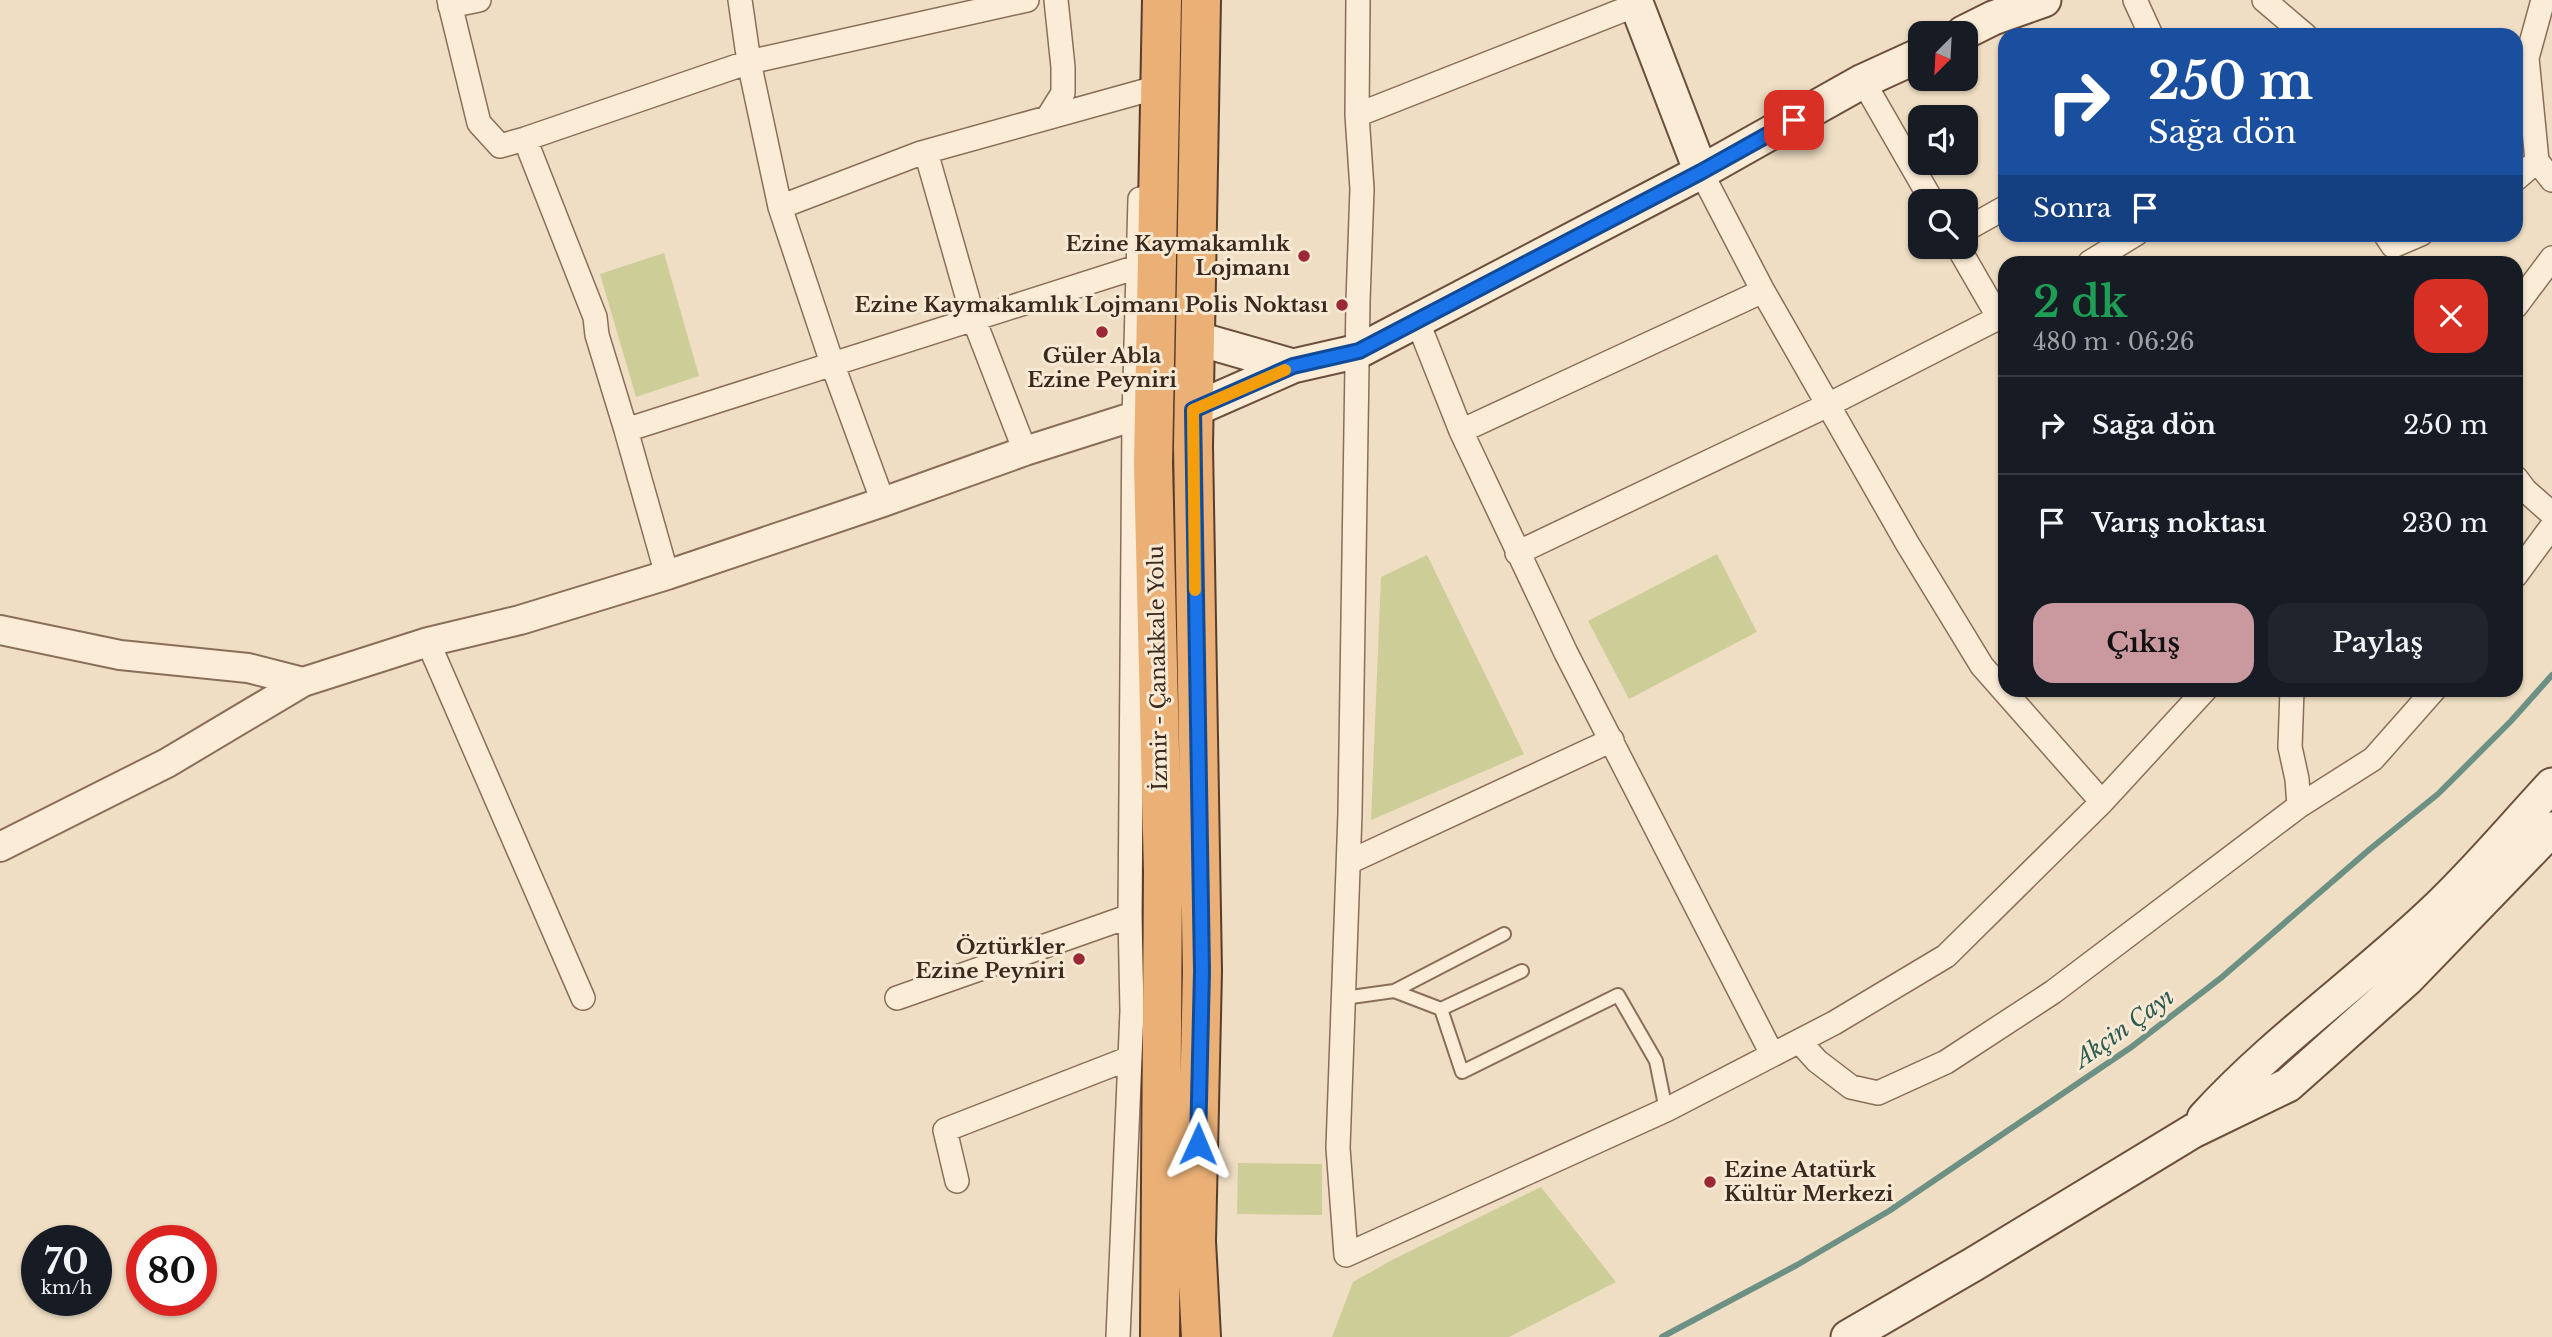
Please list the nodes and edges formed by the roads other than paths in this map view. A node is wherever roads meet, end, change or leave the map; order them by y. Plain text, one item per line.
1 (479, 0) edge
2 (740, 0) edge
3 (1027, 0) edge
4 (1056, 0) edge
5 (1148, 0) edge
6 (1163, 0) edge
7 (1201, 0) edge
8 (1358, 0) edge
9 (2044, 0) edge
10 (2135, 0) edge
11 (2264, 0) edge
12 (2543, 0) edge
13 (1636, 2) edge
14 (449, 3) edge
15 (1995, 9) edge
16 (1978, 22) edge
17 (2148, 28) edge
18 (2297, 28) edge
19 (2523, 55) edge
20 (1908, 60) edge
21 (749, 62) junction
22 (2523, 65) edge
23 (1863, 81) junction
24 (1144, 90) junction
25 (1357, 115) junction
26 (1048, 117) junction
27 (525, 139) junction
28 (926, 152) junction
29 (2537, 161) junction
30 (1701, 172) junction
31 (2523, 173) edge
32 (2552, 180) edge
33 (1925, 189) edge
34 (780, 207) junction
35 (1998, 211) edge
36 (1978, 223) edge
37 (2124, 242) edge
38 (2103, 256) edge
39 (2552, 258) edge
40 (1966, 259) edge
41 (1137, 267) junction
42 (1763, 291) junction
43 (2523, 297) edge
44 (1998, 310) edge
45 (973, 317) junction
46 (1998, 318) edge
47 (1417, 320) junction
48 (1195, 338) junction
49 (1359, 351) junction
50 (832, 363) junction
51 (1293, 366) junction
52 (1828, 405) junction
53 (1193, 410) junction
54 (1144, 414) junction
55 (626, 430) junction
56 (1461, 431) junction
57 (1025, 451) junction
58 (2523, 487) edge
59 (883, 502) junction
60 (2552, 514) edge
61 (2552, 526) edge
62 (1517, 553) junction
63 (2523, 565) edge
64 (667, 575) junction
65 (0, 630) edge
66 (428, 642) junction
67 (303, 682) junction
68 (1998, 684) edge
69 (2009, 697) edge
70 (2199, 697) edge
71 (2292, 697) edge
72 (2428, 697) edge
73 (1612, 740) junction
74 (2552, 785) edge
75 (2102, 802) junction
76 (2299, 806) junction
77 (2552, 829) edge
78 (0, 847) edge
79 (1349, 862) junction
80 (1130, 916) junction
81 (1504, 934) dead end
82 (1521, 971) dead end
83 (1394, 991) junction
84 (583, 998) dead end
85 (897, 998) dead end
86 (1344, 998) junction
87 (1441, 1009) junction
88 (1799, 1041) junction
89 (1772, 1054) junction
90 (1130, 1058) junction
91 (1666, 1110) junction
92 (2193, 1130) junction
93 (957, 1181) dead end
94 (1118, 1337) edge
95 (1160, 1337) edge
96 (1200, 1337) edge
97 (1848, 1337) edge

1 - 14 street
2 - 21 street
3 - 21 street
4 - 26 street
5 - 24 street
6 - 54 highway, İzmir - Çanakkale Yolu
7 - 48 highway, İzmir - Çanakkale Yolu
8 - 25 street
9 - 15 main road
10 - 17 street
11 - 18 street
12 - 19 street
13 - 25 street
13 - 30 main road
14 - 27 street
15 - 16 main road
20 - 23 main road
21 - 27 street
21 - 34 street
22 - 29 street
23 - 30 main road
23 - 33 street
24 - 26 street
24 - 41 street
25 - 49 street
26 - 28 street
27 - 55 street
28 - 34 street
28 - 45 street
29 - 31 street
29 - 32 street
30 - 42 street
30 - 47 main road
34 - 50 street
35 - 36 street
37 - 38 street
39 - 43 street
40 - 44 street
41 - 45 street
41 - 54 street
42 - 52 street
42 - 56 street
45 - 50 street
45 - 57 street
46 - 52 street
47 - 49 main road
47 - 56 street
48 - 51 main road
48 - 53 highway, İzmir - Çanakkale Yolu
49 - 51 main road
49 - 79 street
50 - 55 street
50 - 59 street
51 - 53 main road
52 - 62 street
52 - 68 street
53 - 96 highway, İzmir - Çanakkale Yolu
54 - 57 street
54 - 80 street
54 - 95 highway, İzmir - Çanakkale Yolu
55 - 64 street
56 - 62 street
57 - 59 street
58 - 60 street
59 - 64 street
61 - 63 street
62 - 73 street
64 - 66 street
65 - 67 street
66 - 67 street
66 - 84 street
67 - 78 street
69 - 75 street
70 - 75 street
71 - 76 street
72 - 76 street
73 - 79 street
73 - 89 street
74 - 92 main road
75 - 88 street
76 - 88 street
77 - 92 main road
79 - 86 street
80 - 85 street
80 - 90 street
81 - 83 lane
82 - 87 lane
83 - 86 lane
83 - 87 lane
86 - 91 street
87 - 91 lane
88 - 89 street
89 - 91 street
90 - 93 street
90 - 94 street
92 - 97 main road

